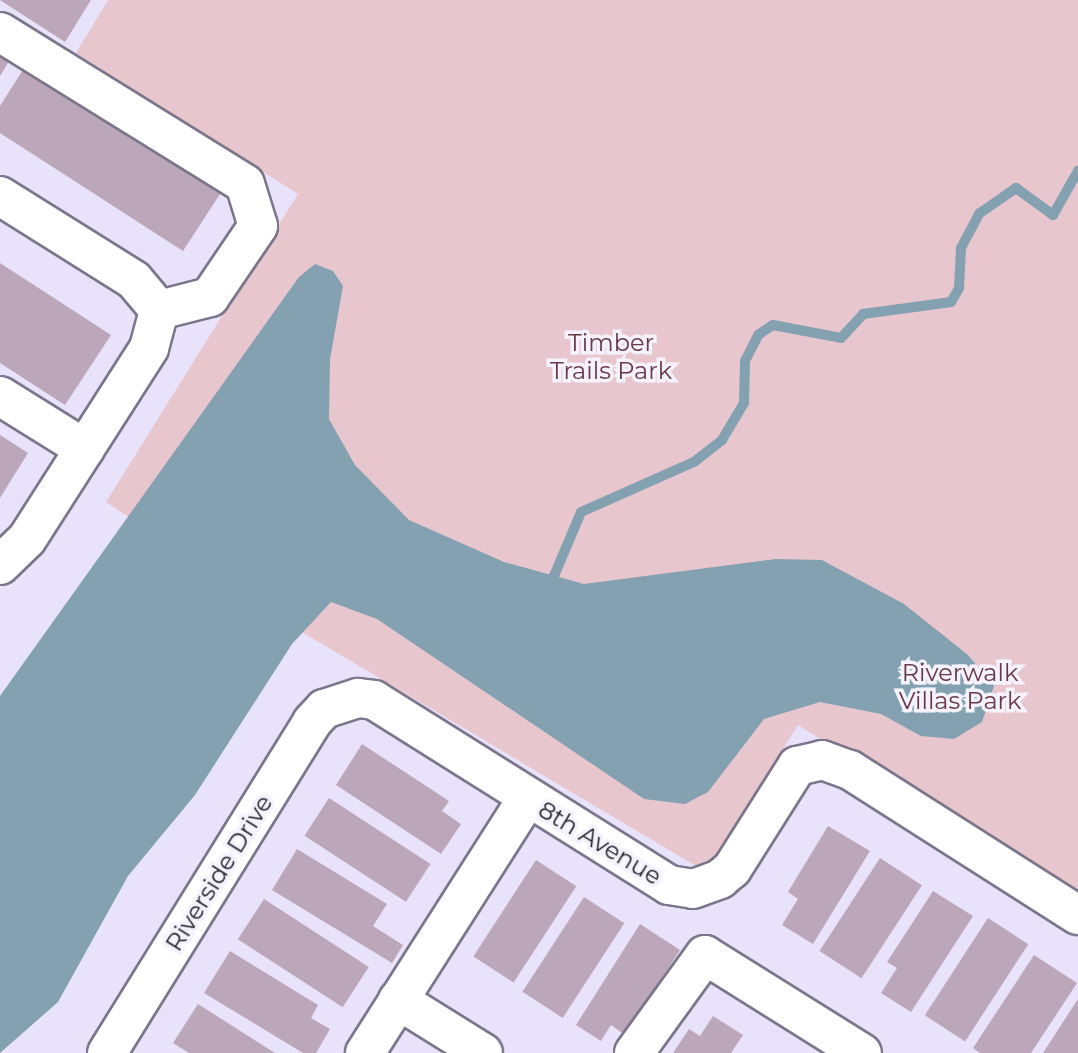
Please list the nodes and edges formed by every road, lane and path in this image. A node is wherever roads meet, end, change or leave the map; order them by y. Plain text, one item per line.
1 (0, 32) edge
2 (0, 196) edge
3 (159, 310) junction
4 (0, 396) edge
5 (85, 449) junction
6 (0, 565) edge
7 (340, 702) joint
8 (527, 799) junction
9 (1078, 915) edge
10 (398, 1000) junction
11 (107, 1053) edge
12 (365, 1053) edge
13 (483, 1053) edge
14 (634, 1053) edge
15 (862, 1053) edge

1 - 3 street
2 - 3 street
3 - 5 street
4 - 5 street
5 - 6 street
7 - 8 street, 8th Avenue
7 - 11 street, Riverside Drive
8 - 9 street, 8th Avenue
8 - 10 street
10 - 12 street
10 - 13 street
14 - 15 street

